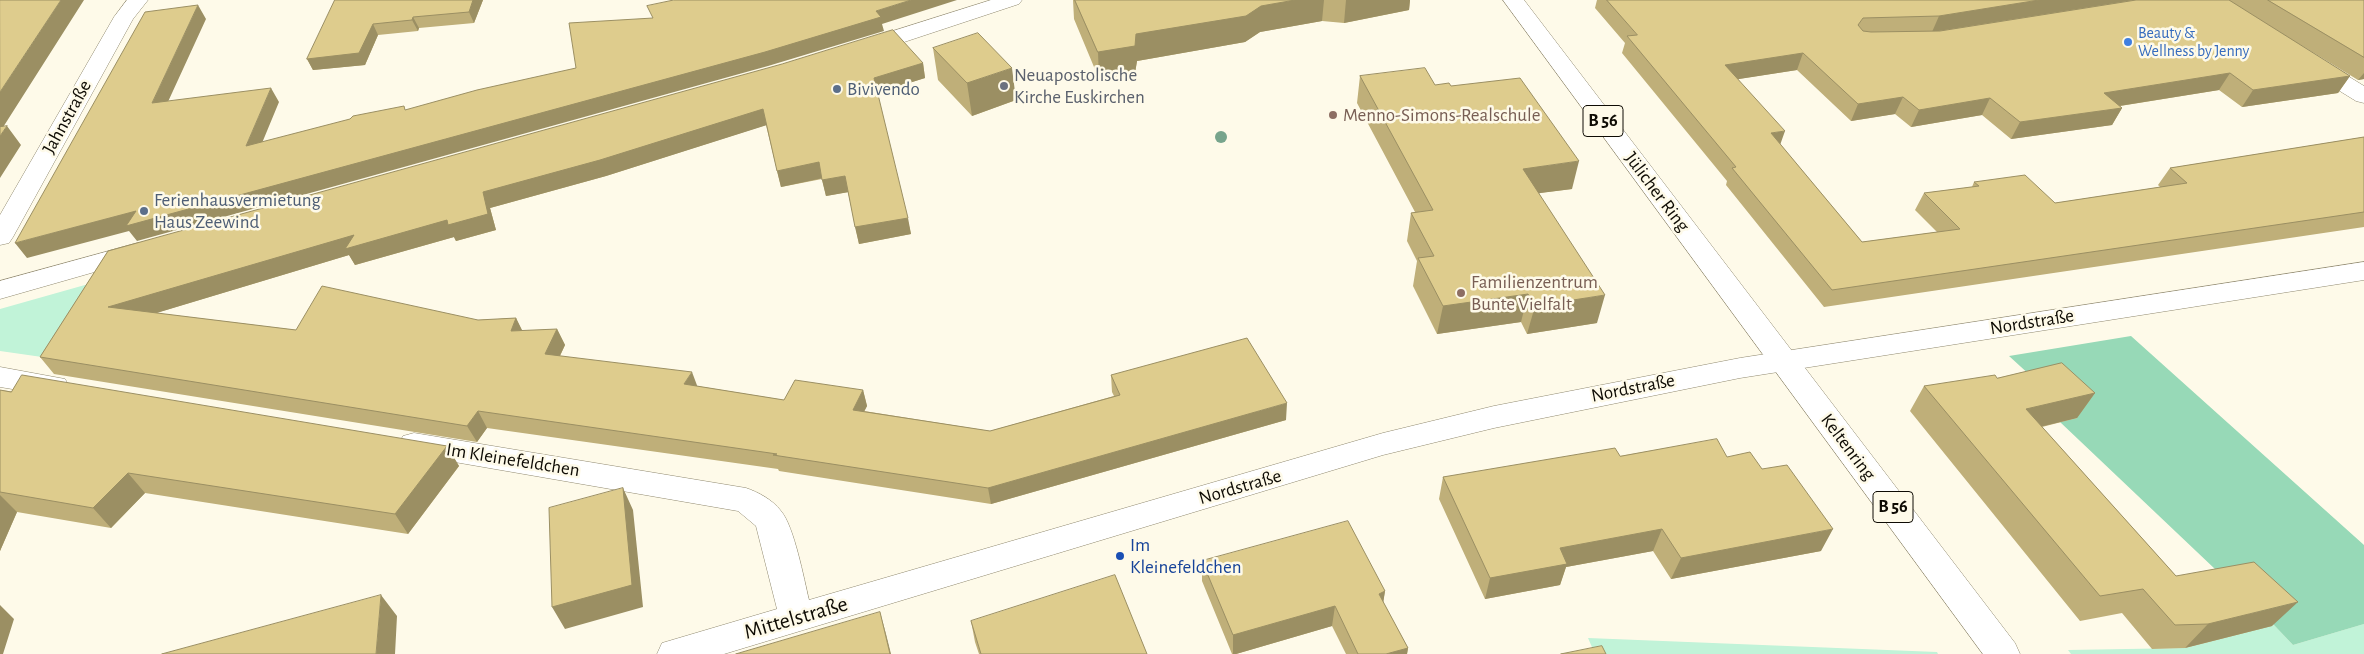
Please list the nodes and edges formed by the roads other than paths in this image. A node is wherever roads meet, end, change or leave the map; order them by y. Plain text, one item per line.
1 (138, 0) edge
2 (1012, 0) edge
3 (1513, 0) edge
4 (841, 54) edge
5 (2299, 56) edge
6 (2364, 96) edge
7 (0, 237) edge
8 (156, 246) edge
9 (2364, 271) edge
10 (0, 290) edge
11 (1783, 360) junction
12 (0, 377) edge
13 (80, 390) edge
14 (385, 440) edge
15 (919, 582) joint
16 (796, 618) junction
17 (674, 654) edge
18 (2003, 654) edge

1 - 7 street, Jahnstraße
2 - 4 street
3 - 11 street, Jülicher Ring / B 56
5 - 6 street
8 - 10 street
9 - 11 street, Nordstraße
11 - 15 street, Nordstraße
11 - 18 street, Keltenring / B 56
12 - 13 street
14 - 16 street, Im Kleinefeldchen
15 - 16 street, Mittelstraße
16 - 17 street, Mittelstraße

